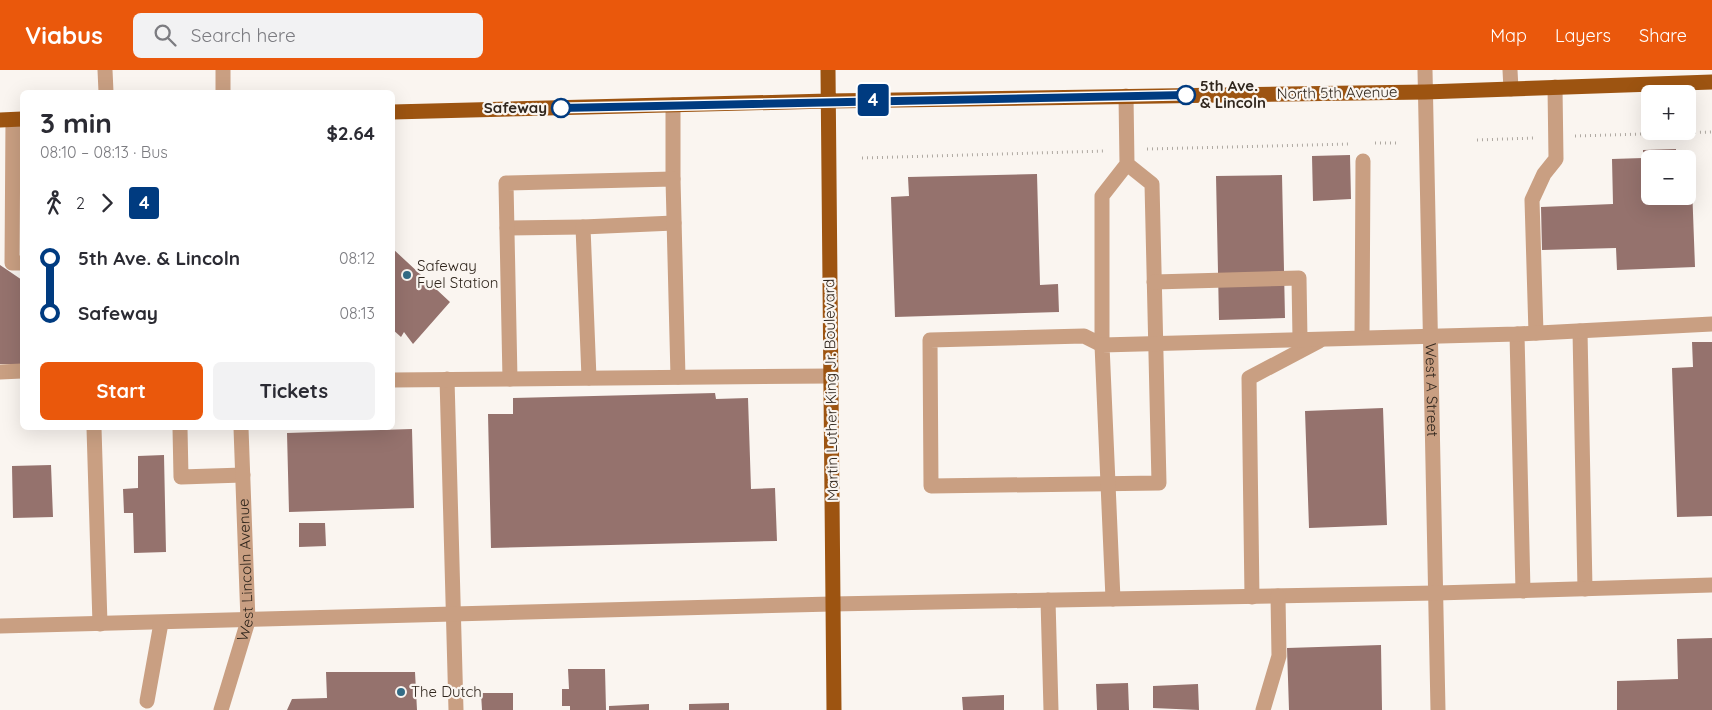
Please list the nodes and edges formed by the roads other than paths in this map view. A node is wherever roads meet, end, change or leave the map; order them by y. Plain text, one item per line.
1 (105, 70) edge
2 (223, 70) edge
3 (828, 70) edge
4 (1425, 70) edge
5 (1510, 70) edge
6 (1712, 82) edge
7 (1555, 87) junction
8 (1511, 89) junction
9 (106, 90) edge
10 (223, 90) edge
11 (1426, 92) junction
12 (1126, 96) junction
13 (828, 101) junction
14 (673, 105) junction
15 (395, 112) edge
16 (12, 120) edge
17 (1363, 161) dead end
18 (1127, 164) junction
19 (673, 179) junction
20 (674, 223) junction
21 (583, 227) junction
22 (507, 228) junction
23 (20, 263) edge
24 (1154, 282) junction
25 (1712, 324) edge
26 (1580, 331) junction
27 (1536, 333) junction
28 (1517, 334) junction
29 (1432, 335) junction
30 (1362, 337) junction
31 (1324, 338) junction
32 (1300, 339) junction
33 (1156, 344) junction
34 (1102, 345) junction
35 (20, 371) edge
36 (0, 372) edge
37 (830, 376) junction
38 (678, 377) junction
39 (589, 378) junction
40 (447, 379) junction
41 (510, 379) junction
42 (395, 380) edge
43 (94, 430) edge
44 (180, 430) edge
45 (241, 430) edge
46 (243, 475) junction
47 (1108, 484) junction
48 (1712, 585) edge
49 (1586, 588) junction
50 (1523, 591) junction
51 (1436, 593) junction
52 (1252, 596) junction
53 (1278, 596) junction
54 (1113, 599) junction
55 (1048, 600) junction
56 (832, 604) junction
57 (453, 615) junction
58 (248, 621) junction
59 (160, 623) junction
60 (100, 624) junction
61 (0, 626) edge
62 (147, 701) dead end
63 (221, 710) edge
64 (456, 710) edge
65 (834, 710) edge
66 (1051, 710) edge
67 (1263, 710) edge
68 (1438, 710) edge

1 - 9 street
2 - 10 street
3 - 13 main road, Martin Luther King Jr. Boulevard
4 - 11 street, West A Street
5 - 8 street
6 - 7 main road, North 5th Avenue
7 - 8 main road, North 5th Avenue
7 - 27 street
8 - 11 main road, North 5th Avenue
11 - 12 main road, North 5th Avenue
11 - 29 street, West A Street
12 - 13 main road, North 5th Avenue
12 - 18 street
13 - 14 main road, North 5th Avenue
13 - 37 main road, Martin Luther King Jr. Boulevard
14 - 15 main road, North 5th Avenue
14 - 19 street
16 - 23 street
17 - 30 street
18 - 24 street
18 - 34 street
19 - 20 street
19 - 22 street
20 - 21 street
20 - 38 street
21 - 22 street
21 - 39 street
22 - 41 street
24 - 32 street
24 - 33 street
25 - 26 street
26 - 27 street
26 - 49 street
27 - 28 street
28 - 29 street
28 - 50 street
29 - 30 street
29 - 51 street, West A Street
30 - 31 street
31 - 32 street
31 - 52 street
32 - 33 street
33 - 34 street
33 - 47 street
34 - 47 street
34 - 47 street
35 - 36 street
37 - 38 street
37 - 56 main road, Martin Luther King Jr. Boulevard
38 - 39 street
39 - 41 street
40 - 41 street
40 - 42 street
40 - 57 street
43 - 60 street
44 - 46 street
45 - 46 street, West Lincoln Avenue
46 - 58 street, West Lincoln Avenue
47 - 54 street
48 - 49 street
49 - 50 street
50 - 51 street
51 - 53 street
51 - 68 street, West A Street
52 - 53 street
52 - 54 street
53 - 67 street
54 - 55 street
55 - 56 street
55 - 66 street
56 - 57 street
56 - 65 main road, Martin Luther King Jr. Boulevard
57 - 58 street
57 - 64 street
58 - 59 street
58 - 63 street, West Lincoln Avenue
59 - 60 street
59 - 62 street
60 - 61 street

